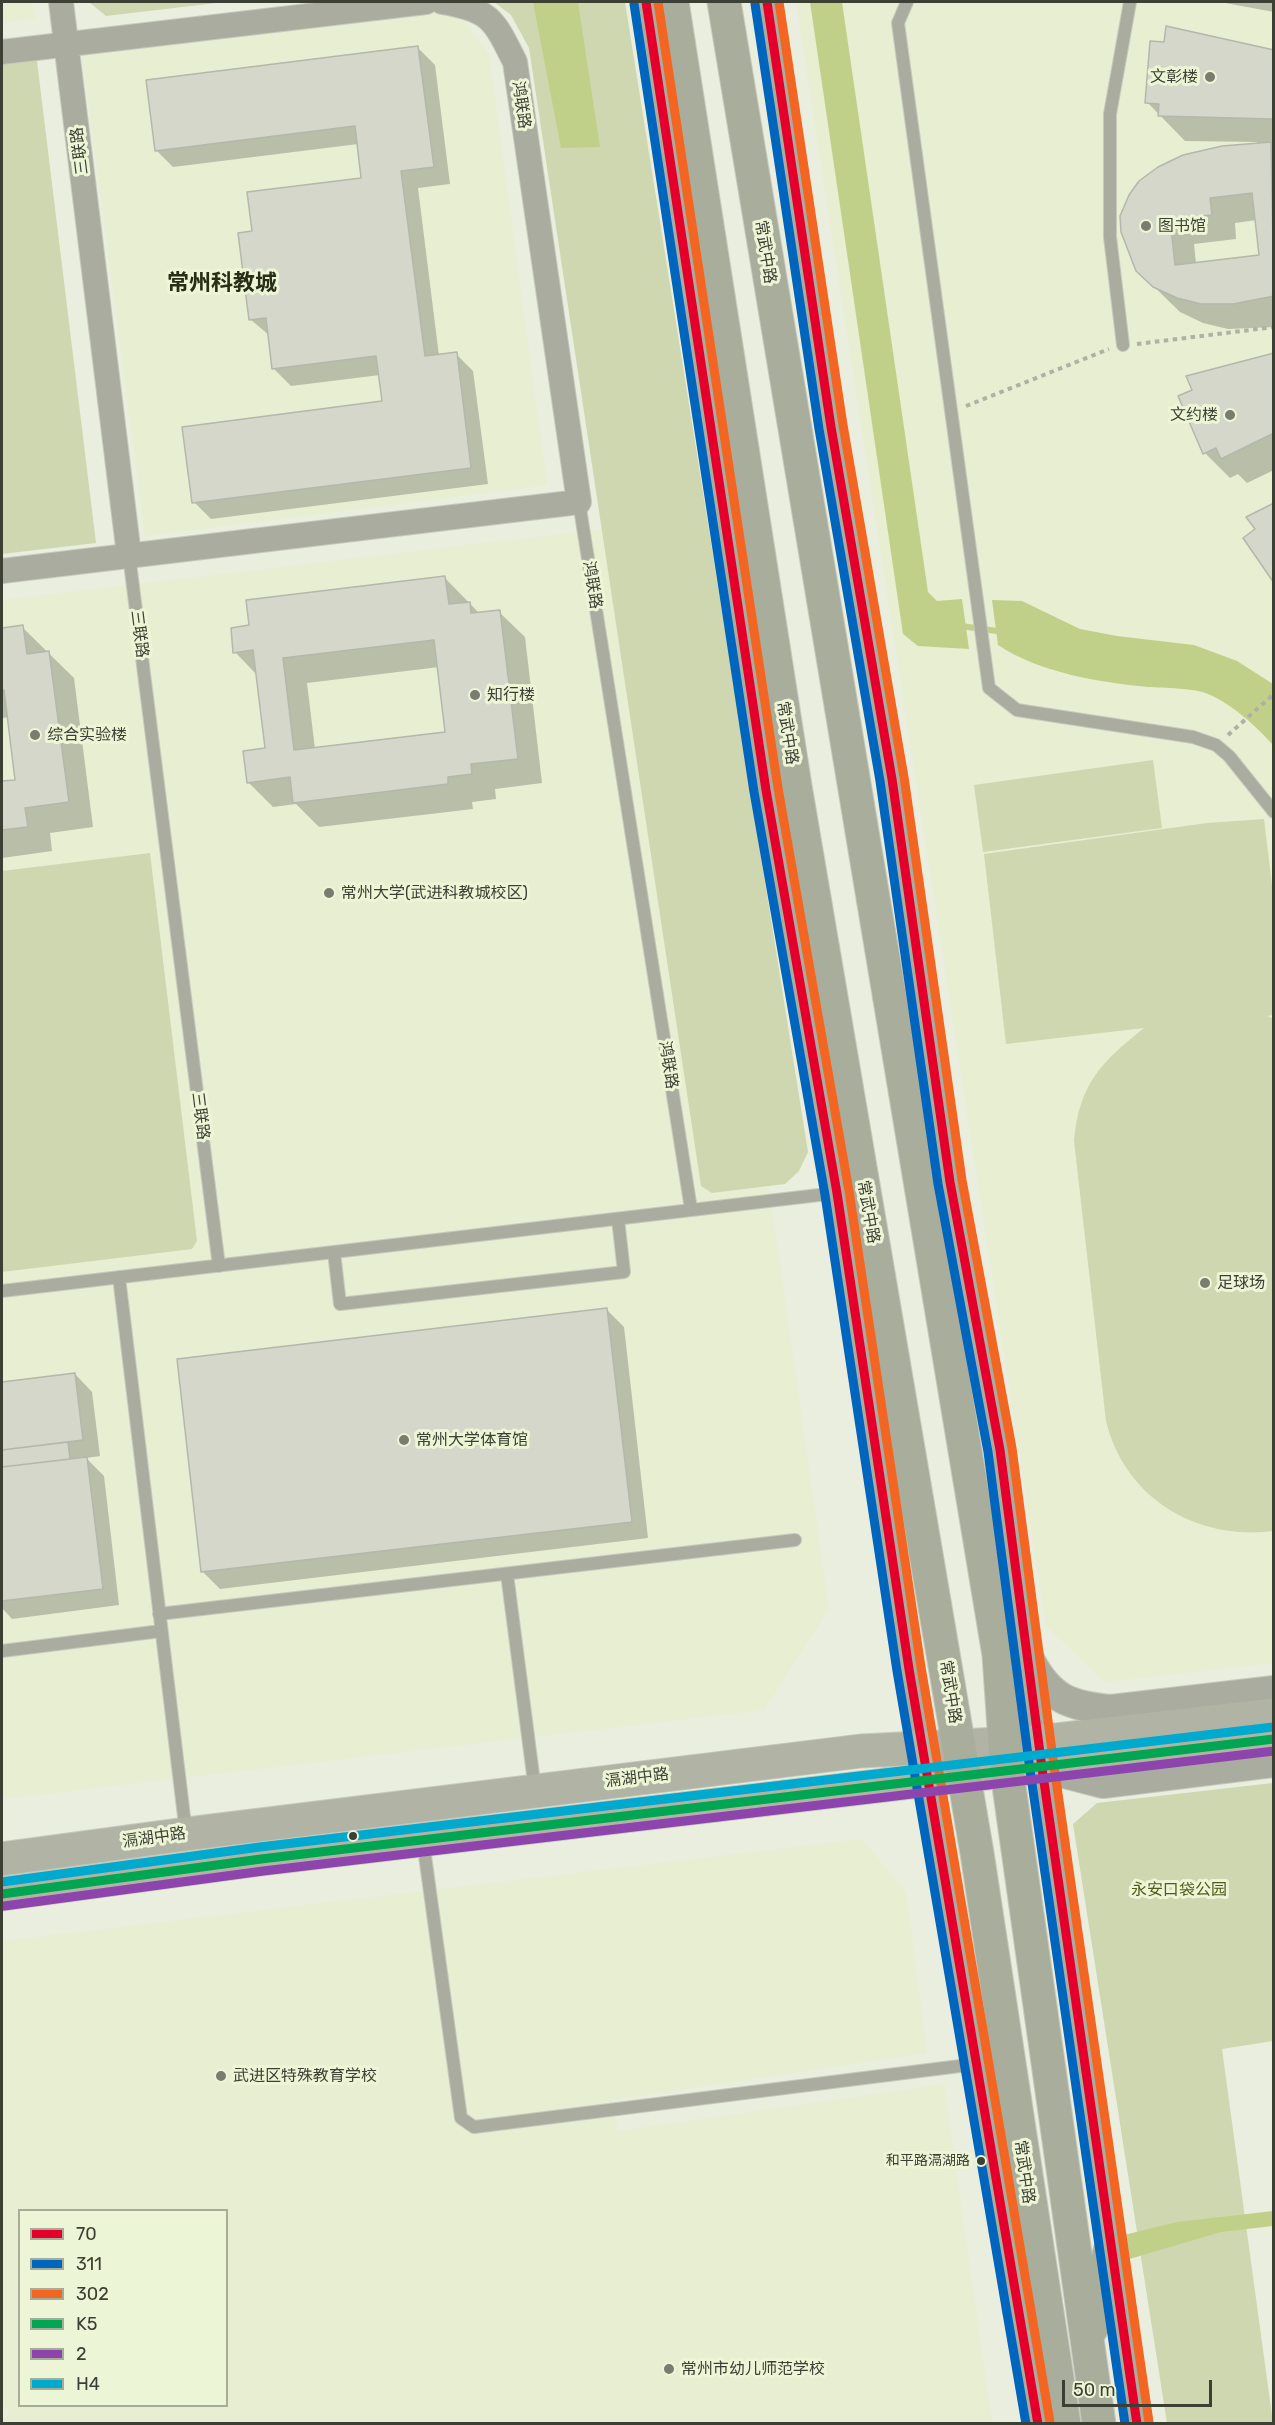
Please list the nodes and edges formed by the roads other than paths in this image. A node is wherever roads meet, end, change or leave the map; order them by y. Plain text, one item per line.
1 (61, 2) edge
2 (426, 2) edge
3 (442, 2) edge
4 (646, 2) edge
5 (672, 2) edge
6 (724, 2) edge
7 (767, 2) edge
8 (907, 2) edge
9 (1130, 2) edge
10 (67, 46) junction
11 (2, 52) edge
12 (1123, 345) road end
13 (579, 502) junction
14 (129, 555) junction
15 (2, 571) edge
16 (1274, 812) edge
17 (837, 1193) junction
18 (691, 1209) junction
19 (618, 1219) junction
20 (334, 1252) junction
21 (219, 1266) junction
22 (119, 1277) junction
23 (2, 1291) edge
24 (795, 1540) dead end
25 (507, 1574) junction
26 (159, 1614) junction
27 (161, 1631) junction
28 (2, 1651) edge
29 (1028, 1655) junction
30 (1274, 1691) edge
31 (1274, 1715) edge
32 (1274, 1739) edge
33 (924, 1747) junction
34 (1040, 1755) junction
35 (1006, 1758) junction
36 (961, 1762) junction
37 (1274, 1762) edge
38 (930, 1781) junction
39 (535, 1790) junction
40 (186, 1834) junction
41 (423, 1840) junction
42 (2, 1859) edge
43 (2, 1894) edge
44 (977, 2064) junction
45 (1006, 2231) junction
46 (1110, 2251) junction
47 (1039, 2270) junction
48 (1019, 2309) junction
49 (1087, 2346) junction
50 (1038, 2424) edge
51 (1064, 2424) edge
52 (1099, 2424) edge
53 (1137, 2424) edge

1 - 10 street, 三联路
2 - 10 street
3 - 13 street, 鸿联路
4 - 17 street
5 - 36 main road, 常武中路
6 - 35 main road, 常武中路
7 - 29 street
8 - 16 lane
9 - 12 lane
10 - 11 street
10 - 14 street, 三联路
13 - 14 street
13 - 18 lane, 鸿联路
14 - 15 street
14 - 21 lane, 三联路
17 - 18 lane
17 - 33 street
18 - 19 lane
19 - 20 lane
19 - 20 lane
20 - 21 lane
21 - 22 lane
22 - 23 lane
22 - 26 lane
24 - 25 lane
25 - 26 lane
25 - 39 lane
26 - 27 lane
27 - 28 lane
27 - 40 lane
29 - 30 street
29 - 34 street
31 - 34 main road, 滆湖中路
32 - 34 main road, 滆湖中路
33 - 36 main road, 滆湖中路
33 - 38 street
33 - 39 main road, 滆湖中路
34 - 35 main road, 滆湖中路
34 - 37 street
34 - 46 street
35 - 36 main road, 滆湖中路
35 - 49 main road, 常武中路
36 - 38 main road, 滆湖中路
36 - 47 main road, 常武中路
38 - 41 main road, 滆湖中路
38 - 44 street
39 - 40 main road, 滆湖中路
40 - 42 main road, 滆湖中路
41 - 43 main road, 滆湖中路
41 - 44 lane
44 - 45 street
45 - 47 main road
45 - 48 street
46 - 49 main road
46 - 53 street
47 - 48 main road
47 - 51 main road, 常武中路
48 - 50 street
49 - 52 main road, 常武中路

